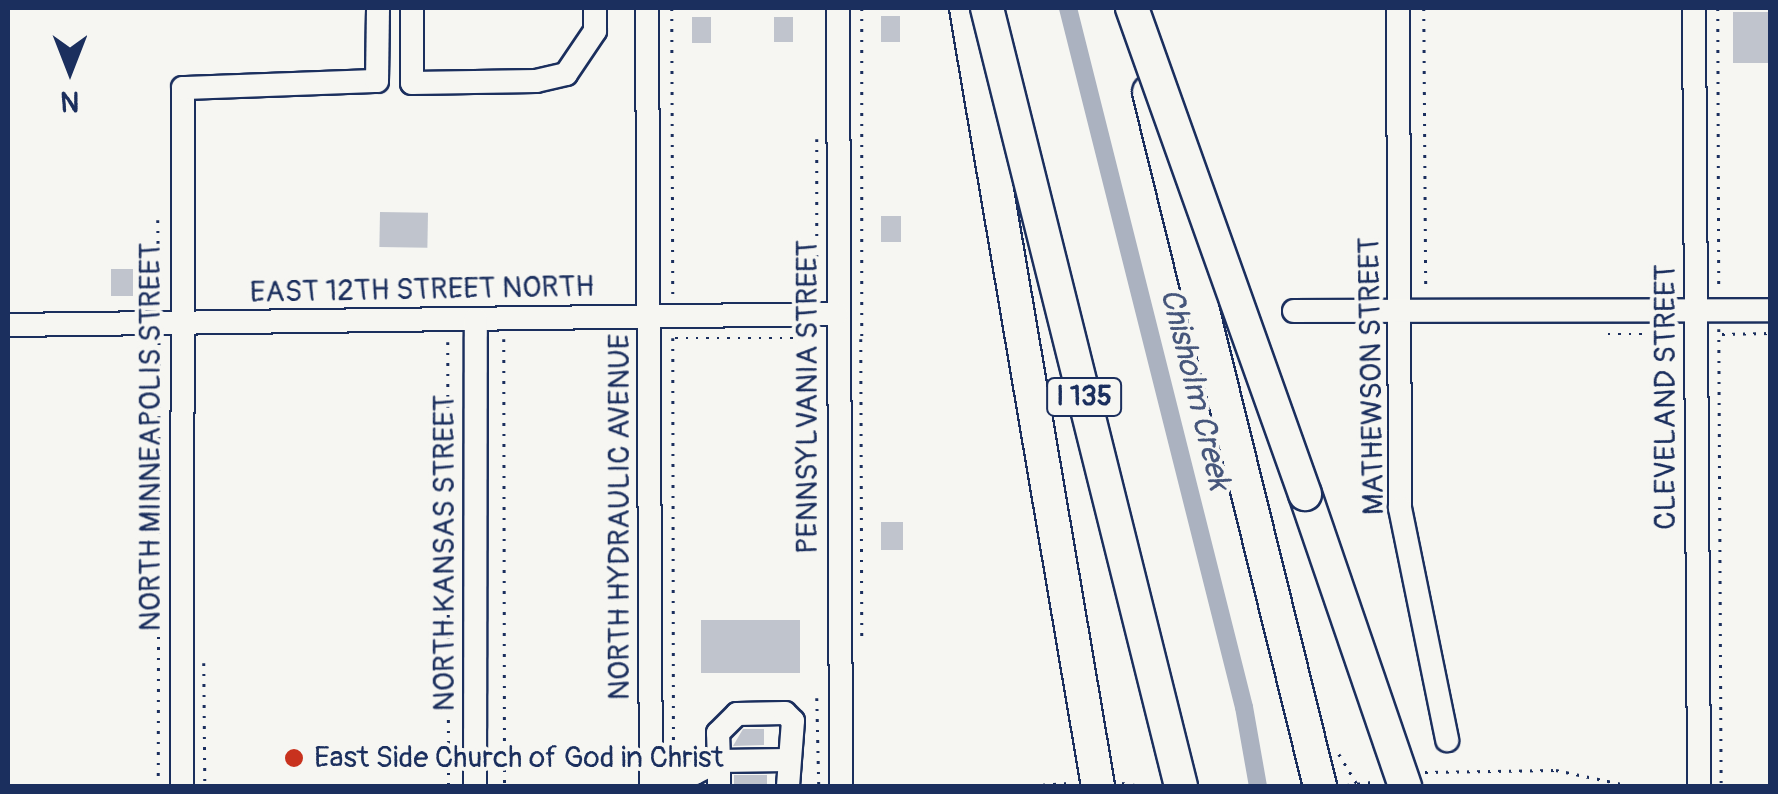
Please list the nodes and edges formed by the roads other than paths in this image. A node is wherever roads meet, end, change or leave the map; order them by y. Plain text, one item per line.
1 (378, 8) edge
2 (412, 8) edge
3 (594, 8) edge
4 (647, 8) edge
5 (838, 8) edge
6 (966, 8) edge
7 (988, 8) edge
8 (1130, 8) edge
9 (1398, 8) edge
10 (1694, 8) edge
11 (1399, 310) junction
12 (1707, 310) junction
13 (1770, 310) edge
14 (1294, 311) dead end
15 (827, 314) junction
16 (476, 319) junction
17 (169, 323) junction
18 (8, 325) edge
19 (661, 327) junction
20 (1447, 740) dead end
21 (788, 760) junction
22 (719, 761) junction
23 (659, 778) edge
24 (182, 786) edge
25 (475, 786) edge
26 (719, 786) edge
27 (788, 786) edge
28 (841, 786) edge
29 (1098, 786) edge
30 (1181, 786) edge
31 (1320, 786) edge
32 (1404, 786) edge
33 (1699, 786) edge

1 - 17 street, NORTH MINNEAPOLIS STREET
2 - 3 street
4 - 19 street, NORTH HYDRAULIC AVENUE
5 - 15 street, PENNSYLVANIA STREET
6 - 29 highway
7 - 30 highway, I 135, bridge
8 - 31 highway, bridge
8 - 32 highway, bridge
9 - 11 street, MATHEWSON STREET
10 - 12 street, CLEVELAND STREET
11 - 12 street
11 - 14 street
11 - 20 street, MATHEWSON STREET
12 - 13 street
12 - 33 street, CLEVELAND STREET
15 - 19 street, EAST 12TH STREET NORTH
15 - 28 street, PENNSYLVANIA STREET
16 - 17 street, EAST 12TH STREET NORTH
16 - 19 street, EAST 12TH STREET NORTH
16 - 25 street, NORTH KANSAS STREET
17 - 18 street, EAST 12TH STREET NORTH
17 - 24 street, NORTH MINNEAPOLIS STREET
19 - 23 street, NORTH HYDRAULIC AVENUE
21 - 22 street
21 - 22 street
21 - 27 street
22 - 23 street
22 - 26 street

